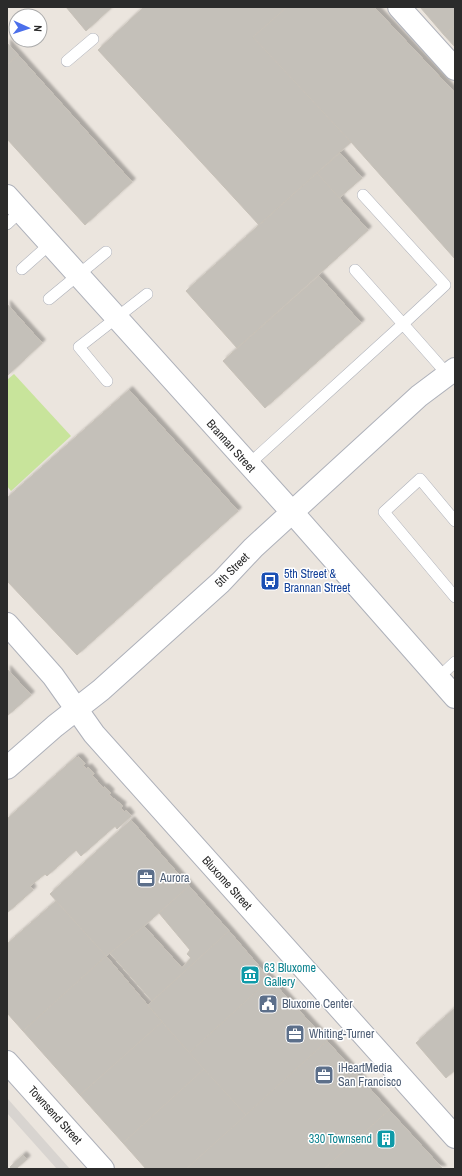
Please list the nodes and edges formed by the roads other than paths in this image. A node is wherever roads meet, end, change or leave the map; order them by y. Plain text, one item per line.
1 (399, 7) edge
2 (93, 39) dead end
3 (67, 61) dead end
4 (455, 69) edge
5 (363, 195) dead end
6 (12, 210) edge
7 (50, 244) junction
8 (106, 252) dead end
9 (22, 269) dead end
10 (355, 270) dead end
11 (78, 275) junction
12 (147, 294) dead end
13 (49, 299) dead end
14 (117, 318) junction
15 (403, 324) junction
16 (451, 372) edge
17 (107, 381) dead end
18 (248, 465) junction
19 (292, 512) junction
20 (455, 521) edge
21 (455, 597) edge
22 (7, 624) edge
23 (455, 662) edge
24 (438, 678) junction
25 (455, 697) edge
26 (76, 709) junction
27 (7, 768) edge
28 (7, 1062) edge
29 (455, 1137) edge
30 (103, 1169) edge

1 - 4 street
2 - 3 lane
5 - 15 lane
6 - 7 street, Brannan Street
7 - 9 lane
7 - 11 street, Brannan Street
8 - 11 lane
10 - 15 lane
11 - 13 lane
11 - 14 street, Brannan Street
12 - 14 lane
14 - 17 lane
14 - 18 street, Brannan Street
15 - 16 lane
15 - 18 lane
16 - 19 street, 5th Street
18 - 19 street, Brannan Street
19 - 24 street, Brannan Street
19 - 26 street, 5th Street
20 - 21 lane
22 - 26 street, Bluxome Street
23 - 24 lane
24 - 25 street, Brannan Street
26 - 27 street, 5th Street
26 - 29 street, Bluxome Street
28 - 30 street, Townsend Street

